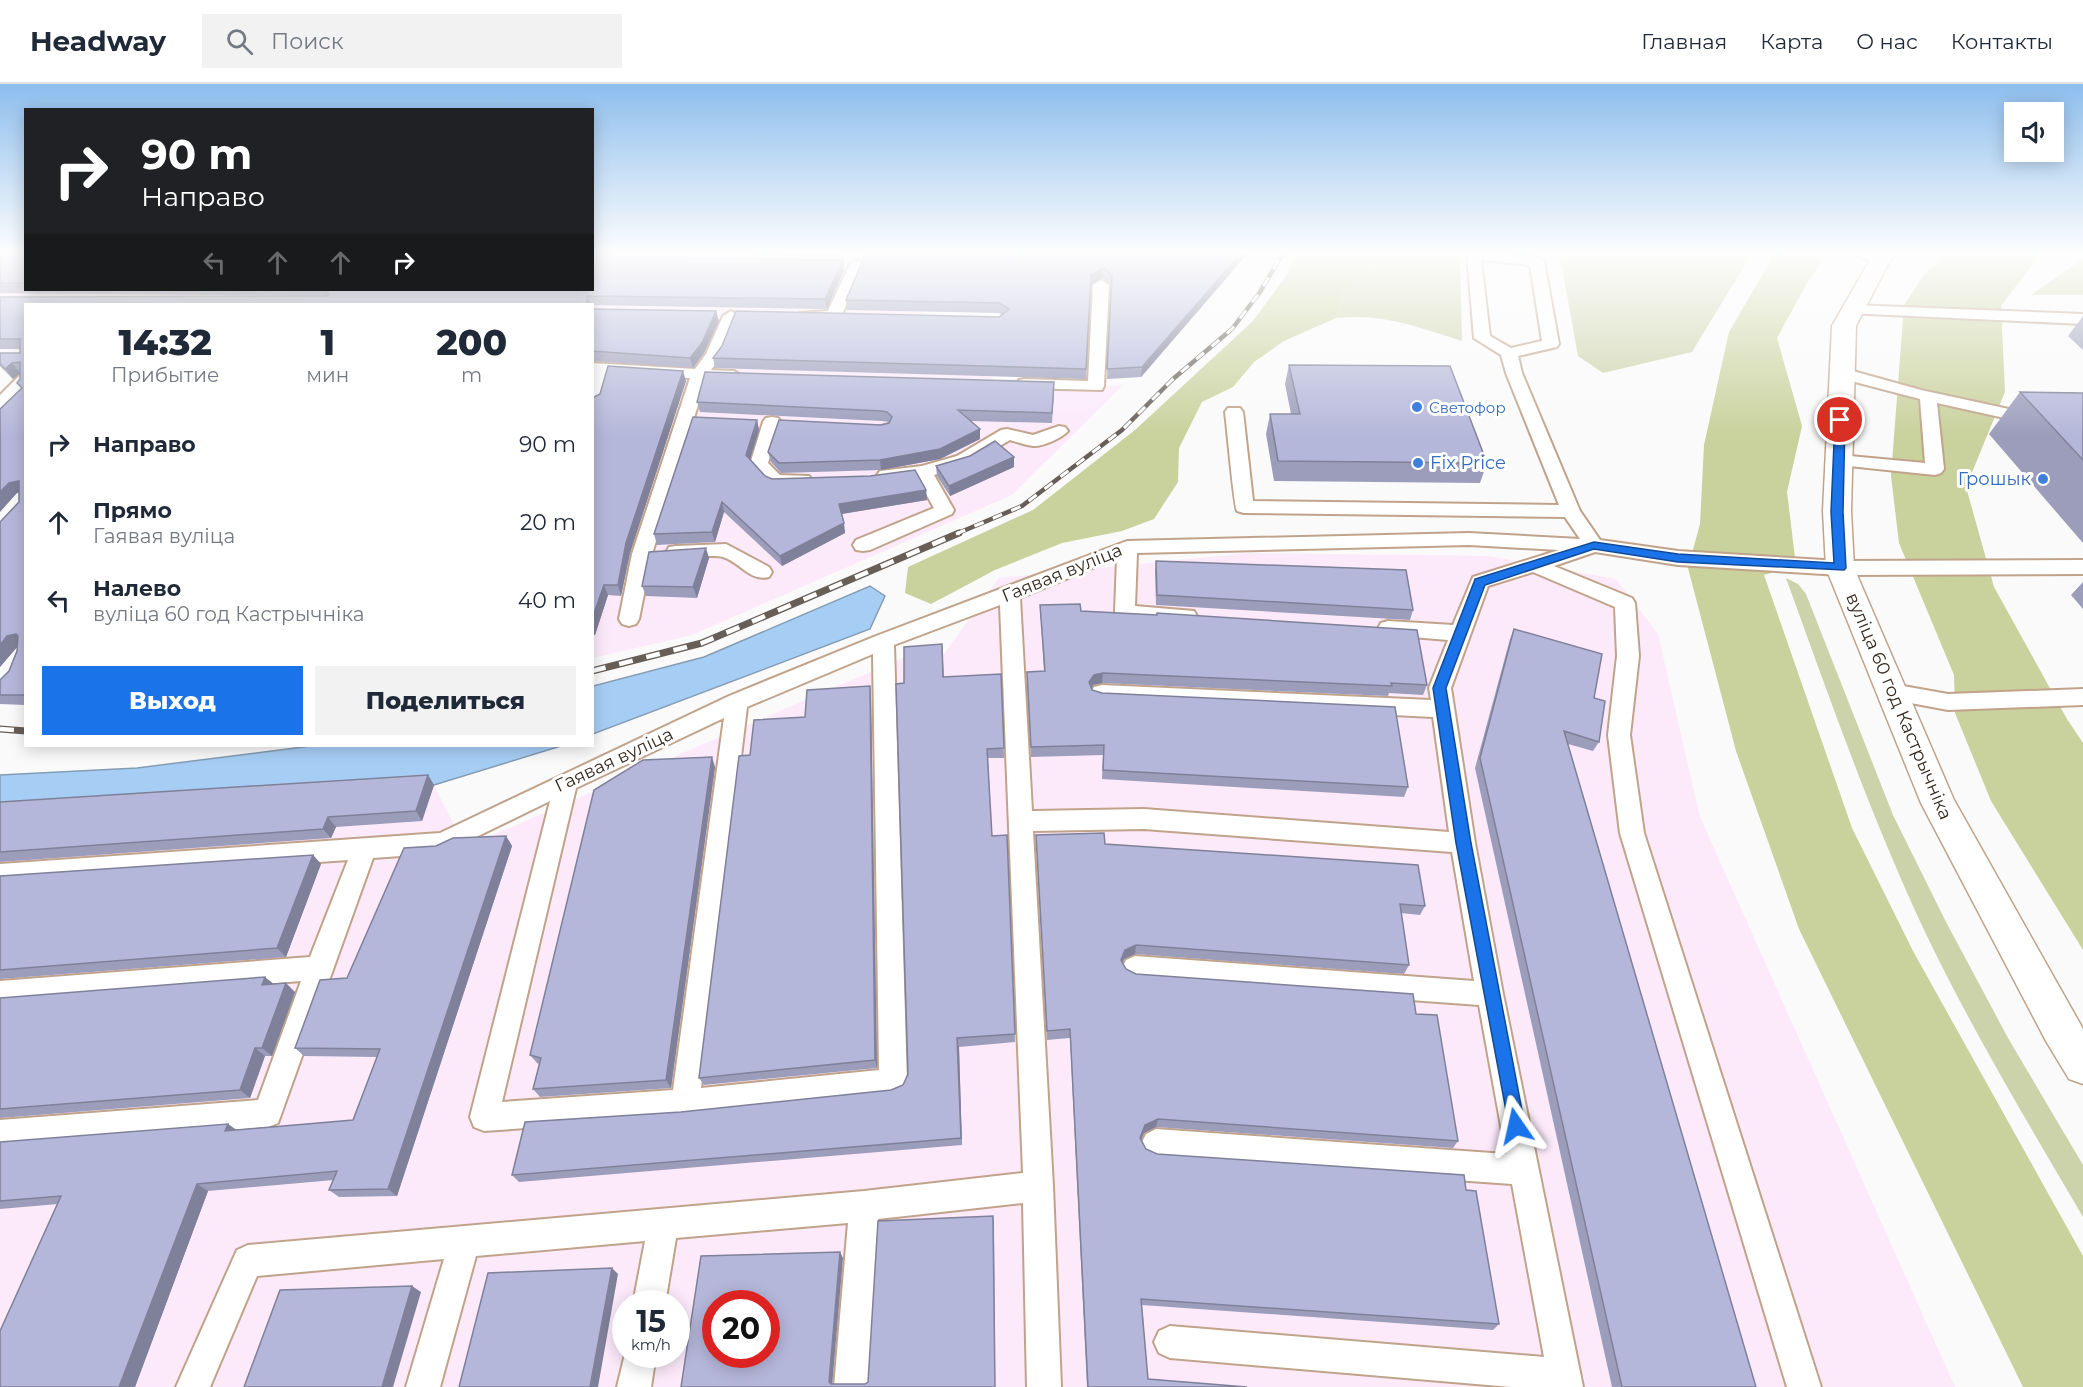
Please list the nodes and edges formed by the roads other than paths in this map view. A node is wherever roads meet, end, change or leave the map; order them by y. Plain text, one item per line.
1 (840, 314) edge
2 (1100, 314) edge
3 (1479, 314) edge
4 (1546, 314) edge
5 (1850, 314) edge
6 (1950, 314) edge
7 (731, 316) edge
8 (788, 316) edge
9 (2083, 319) edge
10 (1509, 353) junction
11 (598, 369) edge
12 (1842, 373) junction
13 (699, 375) junction
14 (746, 377) edge
15 (24, 381) edge
16 (1014, 384) edge
17 (594, 392) edge
18 (1928, 397) junction
19 (0, 404) edge
20 (1234, 412) dead end
21 (2083, 416) edge
22 (687, 419) junction
23 (708, 420) edge
24 (751, 421) edge
25 (772, 422) junction
26 (794, 423) edge
27 (1059, 431) dead end
28 (1839, 460) junction
29 (923, 472) junction
30 (863, 478) edge
31 (818, 480) edge
32 (1571, 511) junction
33 (863, 545) dead end
34 (1594, 546) junction
35 (1127, 547) junction
36 (642, 554) junction
37 (1534, 565) junction
38 (2083, 567) edge
39 (1840, 568) junction
40 (762, 572) dead end
41 (1010, 594) junction
42 (1206, 617) edge
43 (629, 619) dead end
44 (1368, 627) edge
45 (1460, 633) junction
46 (883, 641) junction
47 (1892, 692) junction
48 (1102, 693) edge
49 (2083, 697) edge
50 (737, 702) junction
51 (1442, 709) junction
52 (566, 782) junction
53 (1021, 821) junction
54 (1463, 843) junction
55 (365, 848) junction
56 (0, 874) edge
57 (319, 968) junction
58 (1135, 968) dead end
59 (0, 993) edge
60 (1490, 994) junction
61 (2083, 1065) edge
62 (685, 1103) junction
63 (0, 1134) edge
64 (1156, 1144) dead end
65 (1524, 1170) junction
66 (1038, 1186) junction
67 (864, 1206) junction
68 (663, 1225) junction
69 (464, 1242) junction
70 (651, 1290) edge
71 (1170, 1342) dead end
72 (637, 1368) edge
73 (1565, 1381) edge
74 (194, 1387) edge
75 (423, 1387) edge
76 (634, 1387) edge
77 (851, 1387) edge
78 (1044, 1387) edge
79 (1804, 1387) edge

1 - 8 lane
2 - 16 lane
3 - 10 lane
4 - 10 lane
5 - 12 street, вуліца 60 год Кастрычніка
6 - 9 lane
7 - 13 lane
10 - 32 lane
11 - 13 lane
11 - 17 lane
12 - 18 lane
12 - 28 street, вуліца 60 год Кастрычніка
13 - 14 lane
13 - 22 lane
15 - 19 lane
18 - 21 lane
18 - 28 lane
20 - 32 lane
22 - 23 lane
22 - 36 lane
24 - 25 lane
25 - 26 lane
25 - 31 lane
27 - 29 lane
28 - 39 street, вуліца 60 год Кастрычніка
29 - 30 lane
29 - 33 lane
32 - 34 lane
34 - 35 lane, Гаявая вуліца
34 - 37 lane
34 - 39 lane, Гаявая вуліца
35 - 41 lane, Гаявая вуліца
35 - 42 lane
36 - 40 lane
36 - 43 lane
37 - 45 lane
37 - 79 lane
38 - 39 lane, Гаявая вуліца
39 - 47 street, вуліца 60 год Кастрычніка
41 - 46 lane, Гаявая вуліца
41 - 53 lane
44 - 45 lane
45 - 51 lane
46 - 50 lane, Гаявая вуліца
46 - 62 lane
47 - 49 lane
47 - 61 street, вуліца 60 год Кастрычніка
48 - 51 lane
50 - 52 lane, Гаявая вуліца
50 - 62 lane
51 - 54 lane
52 - 55 lane, Гаявая вуліца
52 - 62 lane
53 - 54 lane
53 - 66 lane
54 - 60 lane
55 - 56 lane
55 - 57 lane
57 - 59 lane
57 - 63 lane
58 - 60 lane
60 - 65 lane
64 - 65 lane
65 - 73 lane
66 - 67 lane
66 - 78 lane
67 - 68 lane
67 - 77 lane
68 - 69 lane
68 - 70 lane
69 - 74 lane
69 - 75 lane
71 - 73 lane
72 - 76 lane

